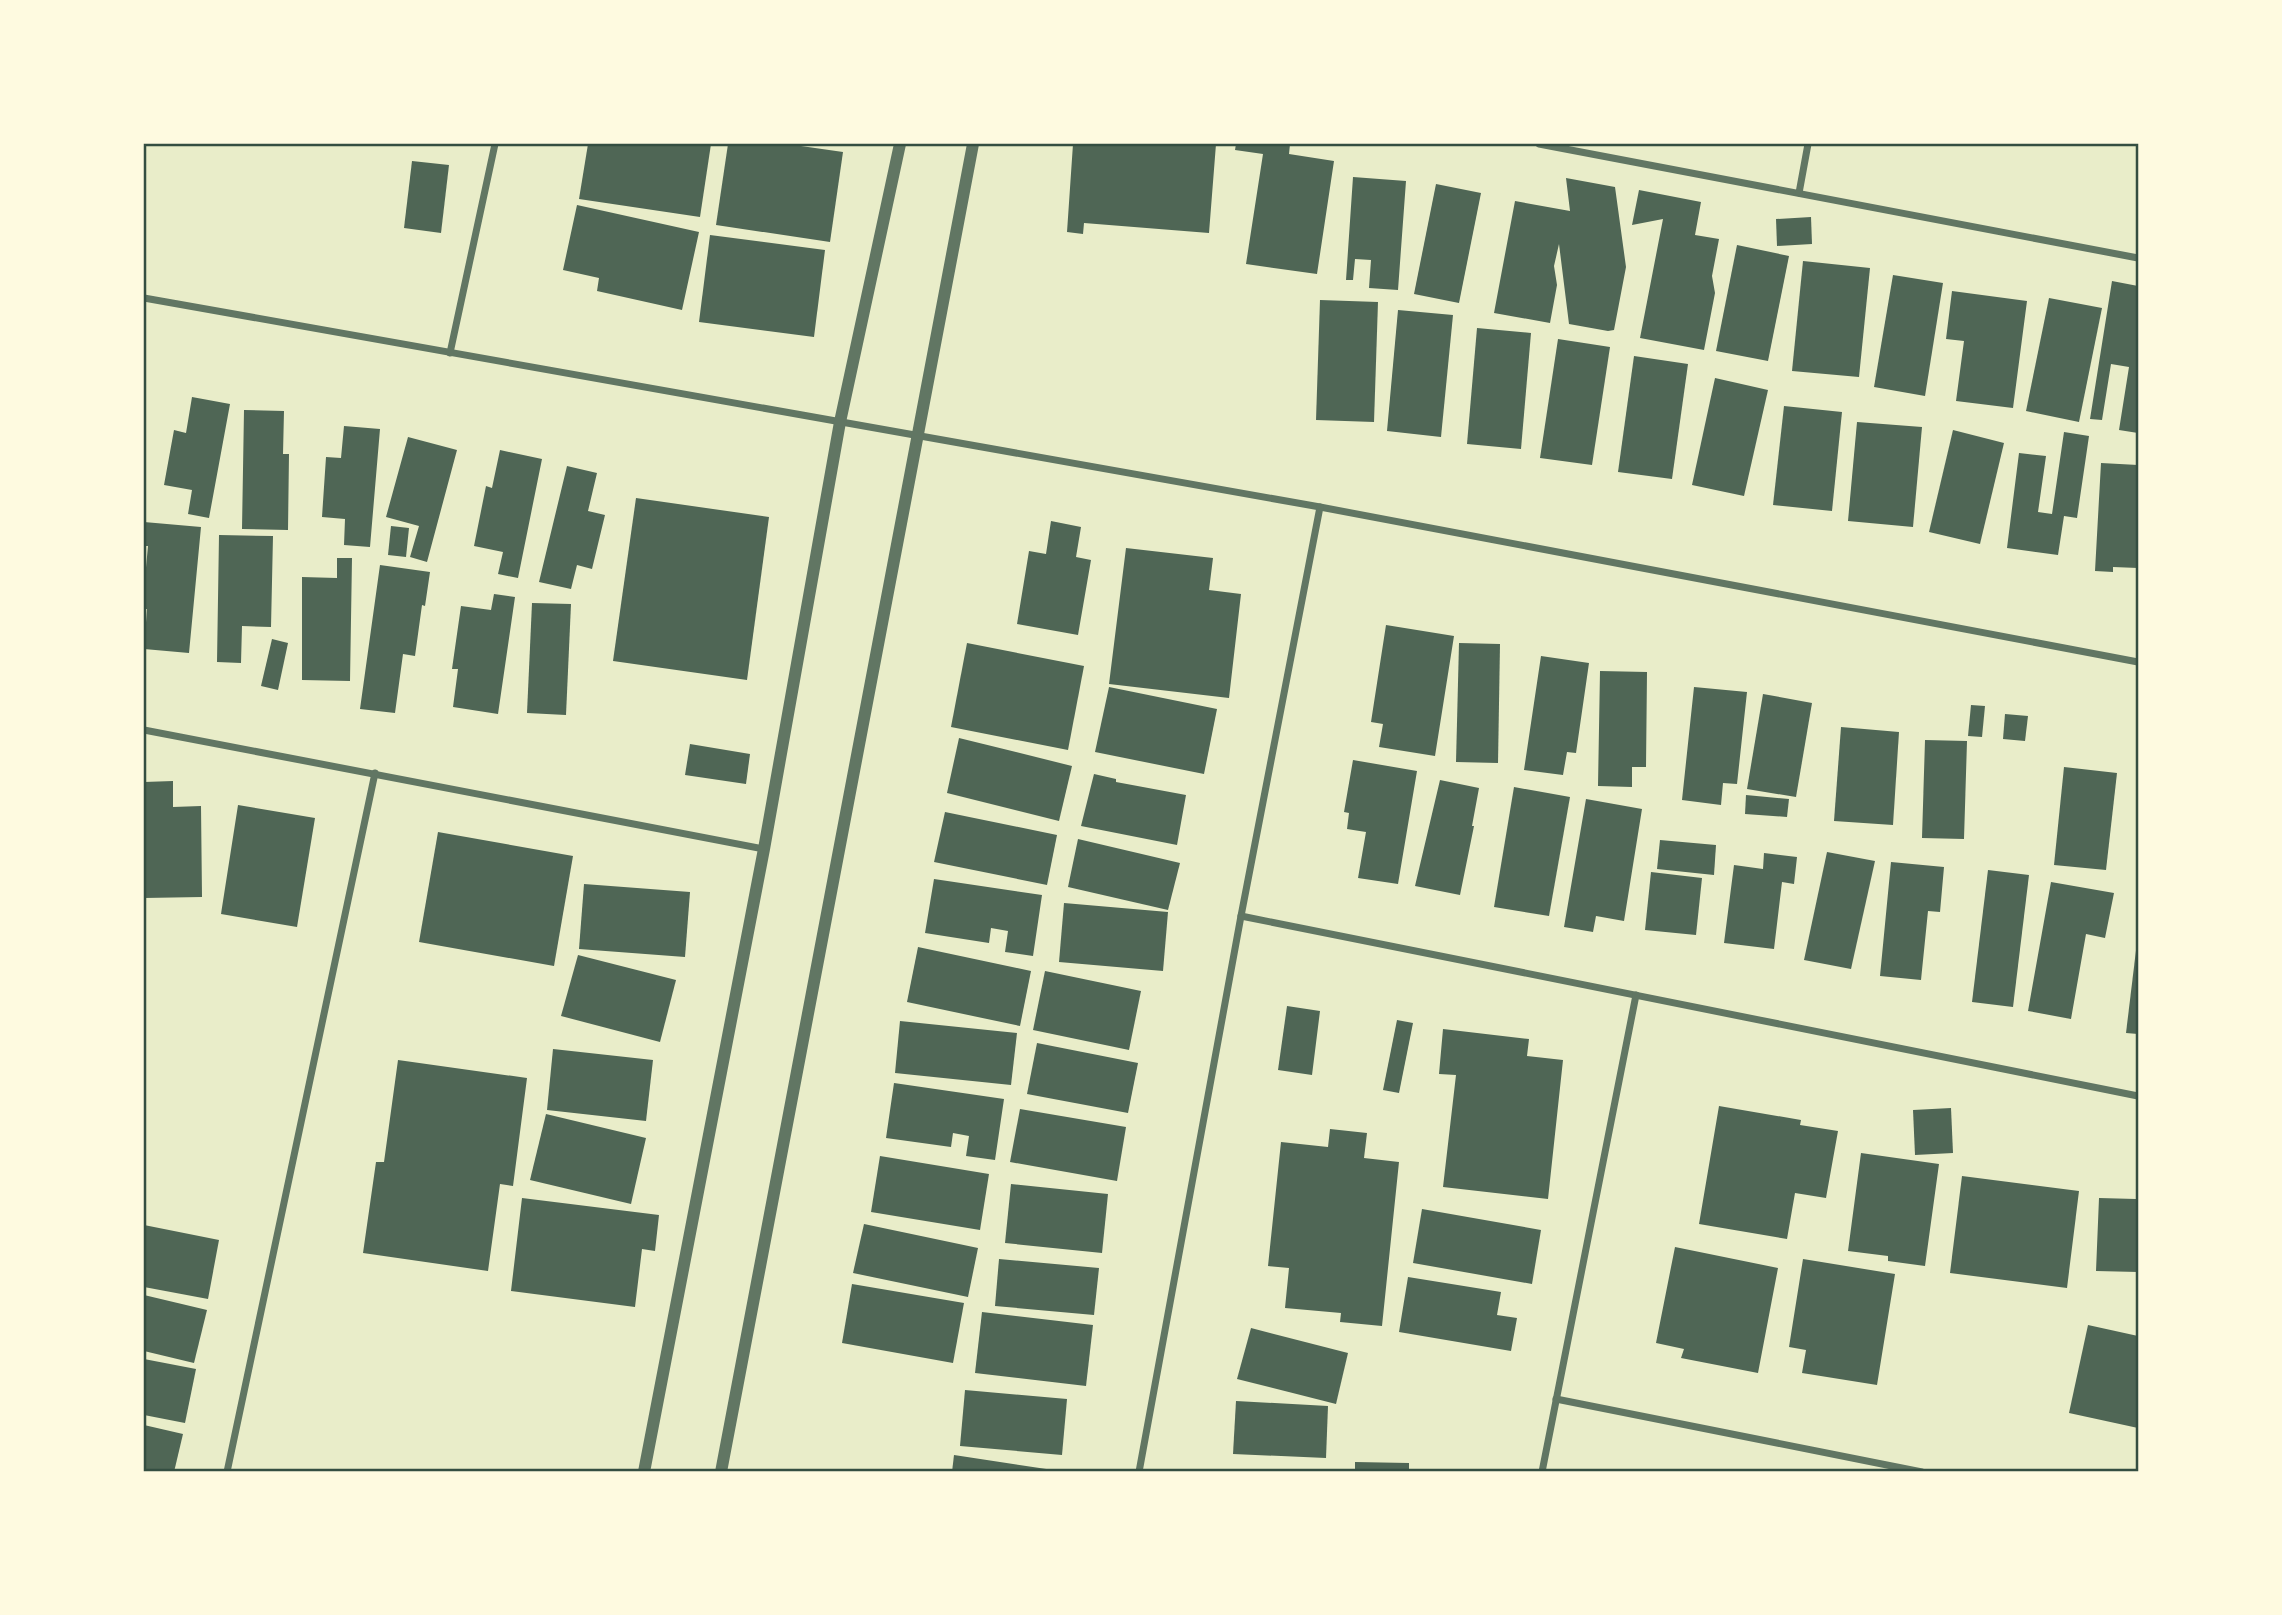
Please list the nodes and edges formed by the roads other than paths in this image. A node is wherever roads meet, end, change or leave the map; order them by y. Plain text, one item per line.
1 (495, 144) edge
2 (900, 144) edge
3 (973, 144) edge
4 (1539, 144) edge
5 (1808, 144) edge
6 (1799, 193) junction
7 (2138, 258) edge
8 (144, 298) edge
9 (450, 353) junction
10 (840, 422) junction
11 (917, 434) junction
12 (1320, 507) junction
13 (2138, 662) edge
14 (144, 730) edge
15 (375, 773) junction
16 (764, 849) junction
17 (1241, 916) junction
18 (1636, 995) junction
19 (2138, 1096) edge
20 (1556, 1399) junction
21 (227, 1472) edge
22 (643, 1472) edge
23 (721, 1472) edge
24 (1139, 1472) edge
25 (1542, 1472) edge
26 (1922, 1472) edge

1 - 9 street
2 - 10 street
3 - 11 street
4 - 6 street
5 - 6 street
6 - 7 street
8 - 9 street
9 - 10 street
10 - 11 street
10 - 16 street
11 - 12 street
11 - 23 street
12 - 13 street
12 - 17 street
14 - 15 street
15 - 16 street
15 - 21 street
16 - 22 street
17 - 18 street
17 - 24 street
18 - 19 street
18 - 20 street
20 - 25 street
20 - 26 street

